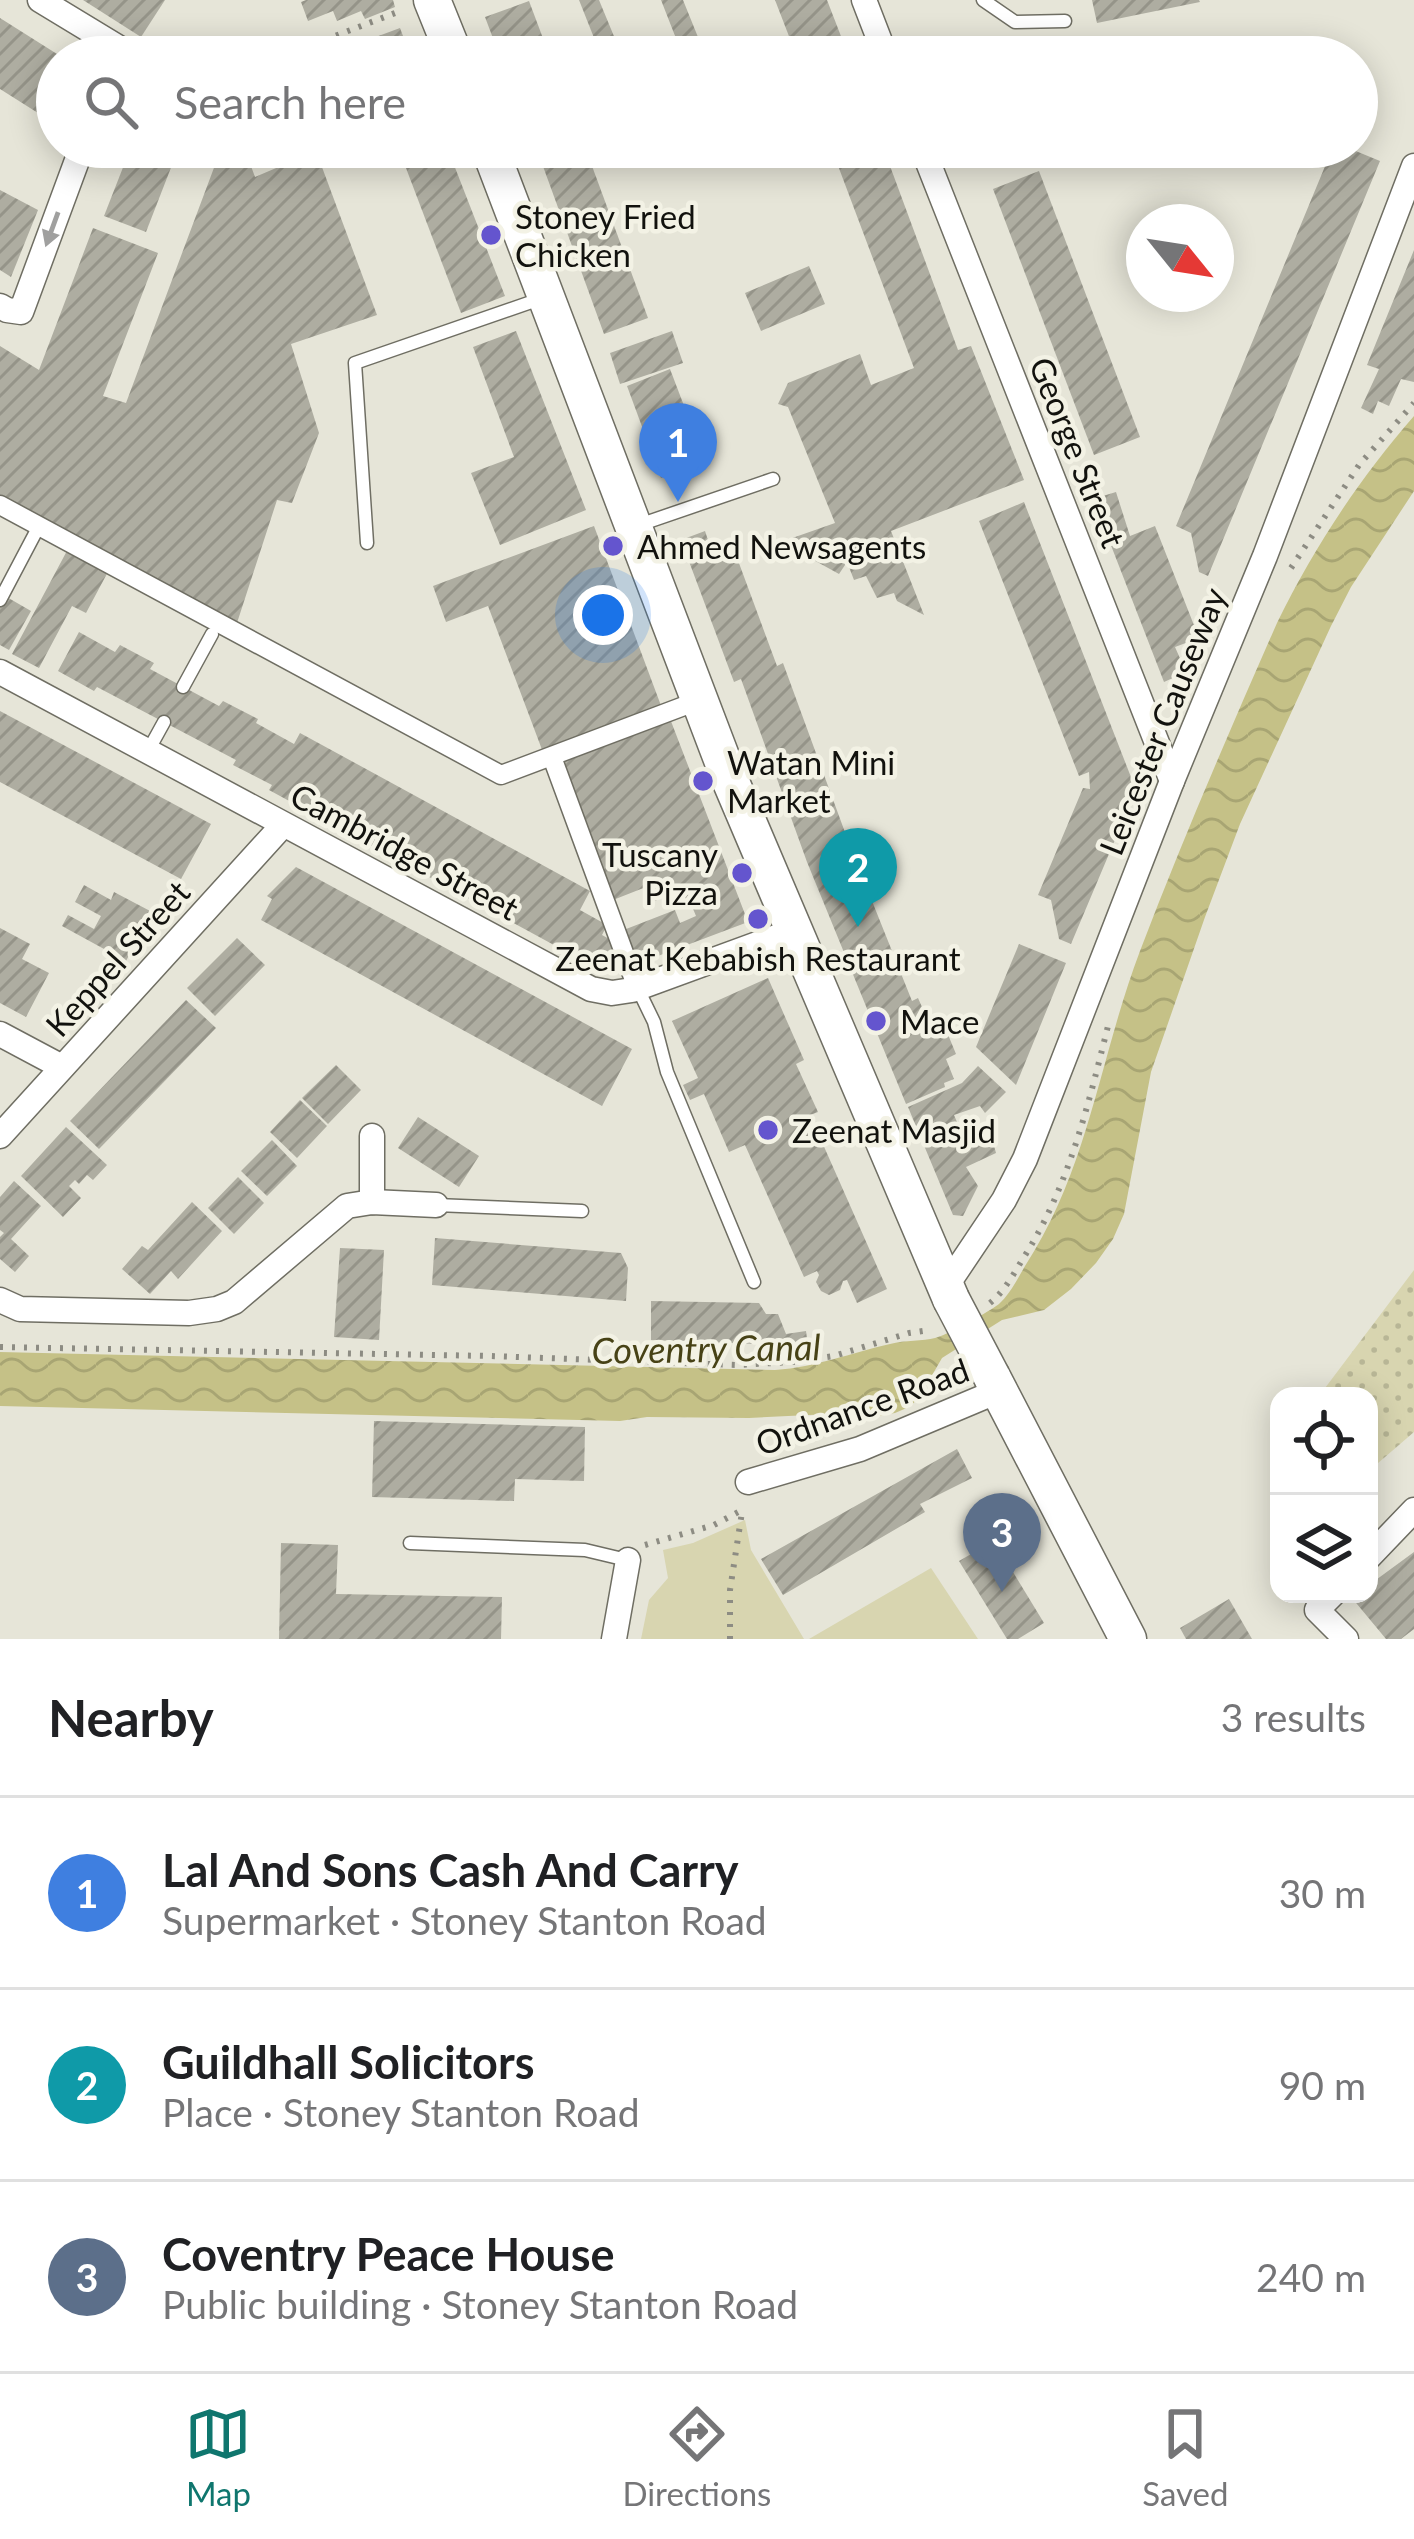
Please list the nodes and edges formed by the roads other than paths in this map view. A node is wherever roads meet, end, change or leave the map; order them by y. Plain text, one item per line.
1 (40, 0) edge
2 (864, 0) edge
3 (983, 0) edge
4 (424, 2) edge
5 (1065, 21) dead end
6 (95, 36) edge
7 (443, 36) edge
8 (878, 36) edge
9 (1414, 166) edge
10 (73, 168) edge
11 (497, 168) edge
12 (930, 168) edge
13 (547, 296) junction
14 (10, 308) edge
15 (773, 479) dead end
16 (0, 505) edge
17 (39, 526) junction
18 (634, 527) junction
19 (367, 543) dead end
20 (0, 600) edge
21 (212, 634) dead end
22 (0, 672) edge
23 (183, 686) dead end
24 (700, 700) junction
25 (164, 722) dead end
26 (148, 752) junction
27 (553, 757) junction
28 (1172, 781) junction
29 (284, 825) junction
30 (793, 931) junction
31 (637, 988) junction
32 (0, 1034) edge
33 (62, 1067) junction
34 (0, 1136) edge
35 (372, 1136) dead end
36 (372, 1202) junction
37 (436, 1205) joint
38 (581, 1211) dead end
39 (754, 1282) dead end
40 (0, 1300) edge
41 (956, 1306) junction
42 (995, 1384) junction
43 (748, 1483) road end
44 (1414, 1510) edge
45 (410, 1543) dead end
46 (1378, 1548) edge
47 (628, 1560) joint
48 (1324, 1603) edge
49 (614, 1639) edge
50 (1128, 1639) edge
51 (1346, 1639) edge

1 - 6 street
2 - 8 street
3 - 5 lane
4 - 7 main road
9 - 28 street, Leicester Causeway
10 -> 14 street
11 - 13 main road
12 - 28 street, George Street
13 - 18 main road
13 - 19 lane
15 - 18 lane
16 - 17 street
17 - 20 lane
17 - 27 street
18 - 24 main road
21 - 23 lane
22 - 26 street, Cambridge Street
24 - 27 street
24 - 30 main road
25 - 26 lane
26 - 29 street, Cambridge Street
27 - 31 street
28 - 41 street, Leicester Causeway
29 - 31 street, Cambridge Street
29 - 33 street, Keppel Street
30 - 31 street, Cambridge Street
30 - 41 main road
31 - 39 lane
32 - 33 street
33 - 34 street, Keppel Street
35 - 36 street
36 - 37 street
36 - 40 street
37 - 38 lane
41 - 42 main road, bridge
42 - 43 street, Ordnance Road
42 - 50 main road
44 - 46 street
45 - 47 lane
47 - 49 street
48 - 51 street

